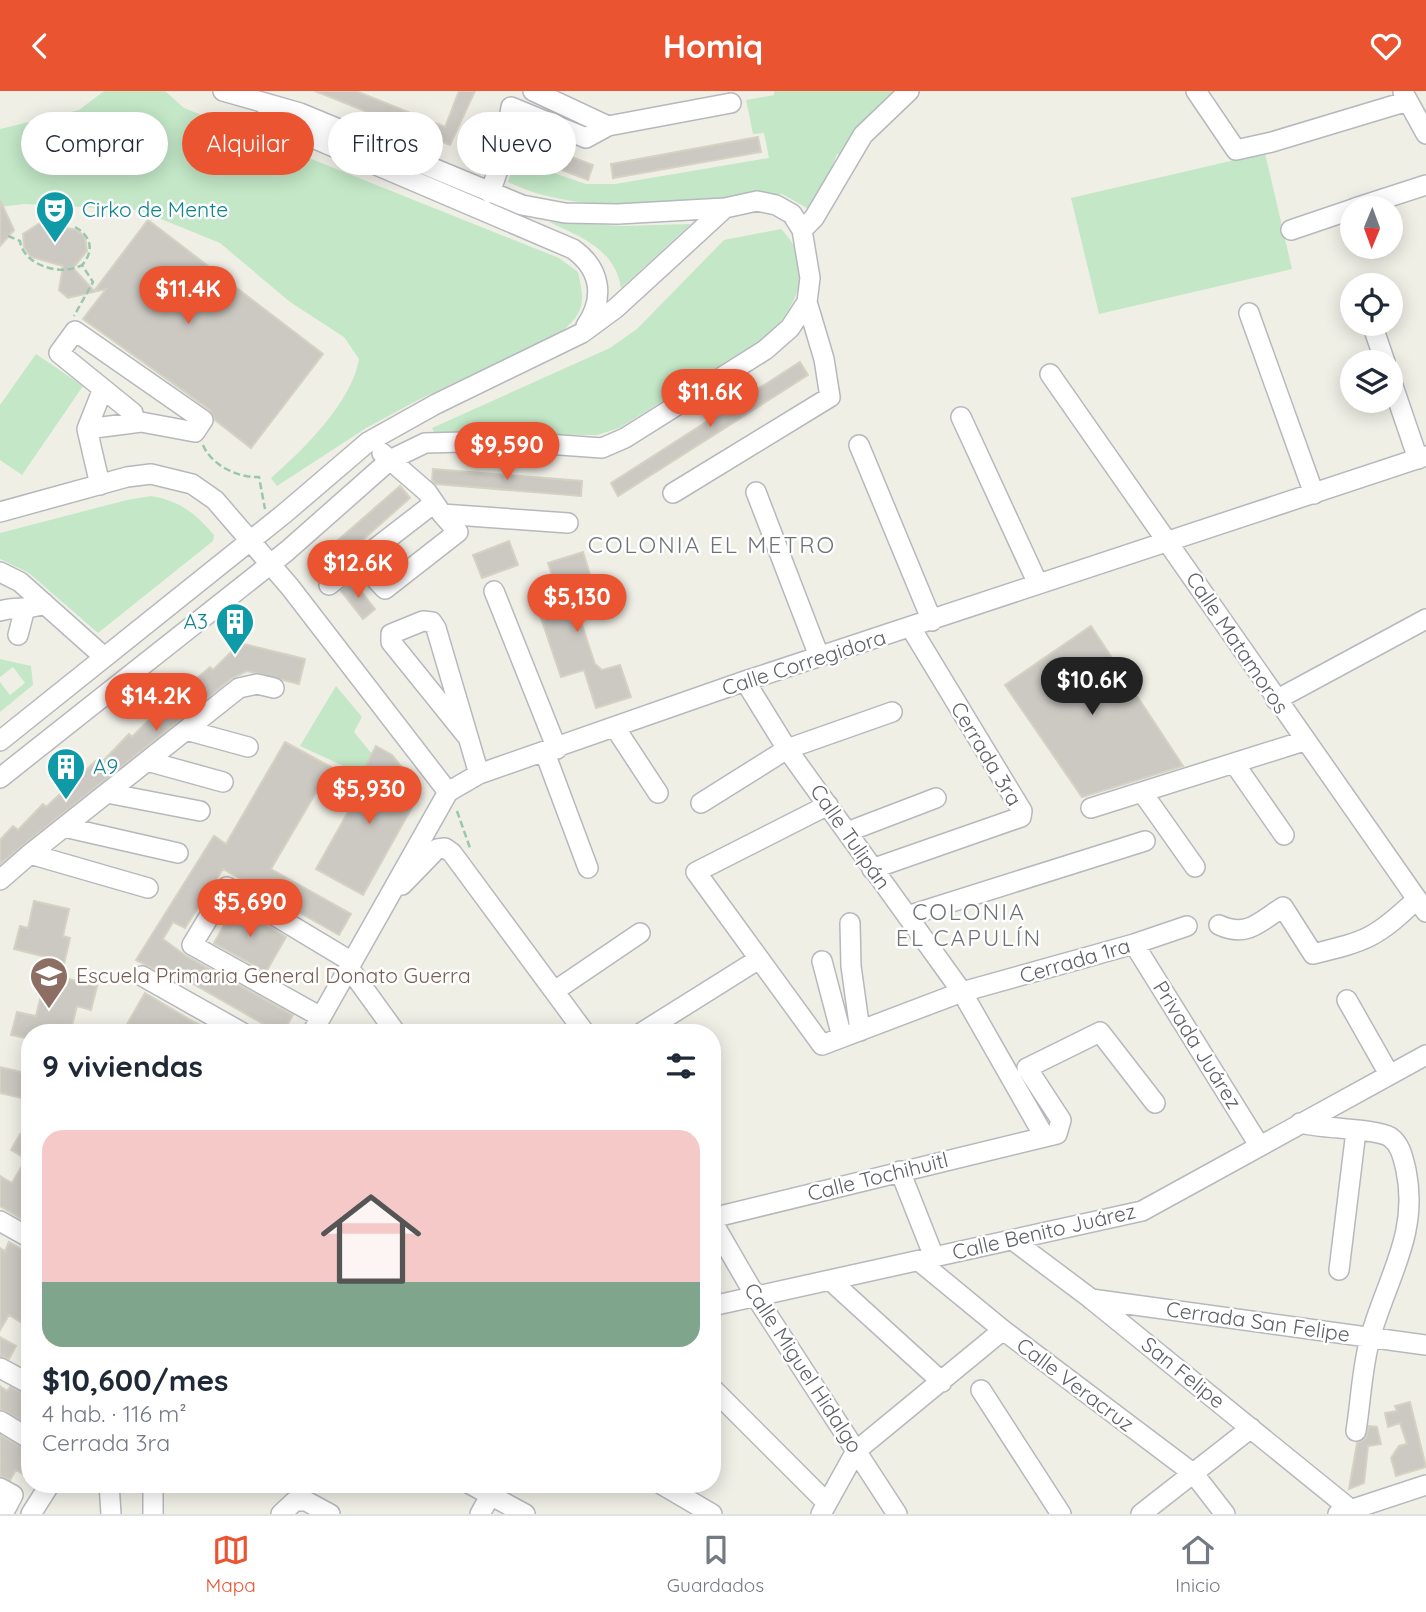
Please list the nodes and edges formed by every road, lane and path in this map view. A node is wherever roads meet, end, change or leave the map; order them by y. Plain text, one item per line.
1 (223, 91) edge
2 (533, 91) edge
3 (909, 91) edge
4 (1196, 91) edge
5 (1405, 96) edge
6 (512, 99) edge
7 (731, 103) dead end
8 (272, 104) edge
9 (608, 126) junction
10 (1426, 134) edge
11 (1426, 185) edge
12 (489, 193) junction
13 (1393, 196) edge
14 (725, 208) junction
15 (1340, 214) edge
16 (75, 227) dead end
17 (802, 230) junction
18 (1291, 230) dead end
19 (8, 236) dead end
20 (82, 265) junction
21 (807, 302) junction
22 (1249, 313) dead end
23 (75, 331) junction
24 (582, 333) junction
25 (1050, 374) dead end
26 (154, 387) junction
27 (102, 391) junction
28 (1403, 410) edge
29 (961, 417) dead end
30 (129, 419) junction
31 (87, 429) junction
32 (195, 432) junction
33 (368, 442) junction
34 (859, 445) dead end
35 (1422, 458) edge
36 (390, 460) junction
37 (100, 485) junction
38 (756, 492) dead end
39 (673, 493) dead end
40 (1314, 493) junction
41 (438, 508) junction
42 (0, 512) edge
43 (568, 523) dead end
44 (268, 527) junction
45 (250, 540) junction
46 (1168, 541) junction
47 (359, 561) junction
48 (268, 565) junction
49 (0, 572) edge
50 (1038, 584) junction
51 (329, 585) dead end
52 (494, 591) dead end
53 (35, 606) junction
54 (0, 611) edge
55 (1426, 618) edge
56 (932, 621) junction
57 (911, 628) junction
58 (18, 635) dead end
59 (103, 656) junction
60 (819, 656) junction
61 (745, 681) junction
62 (274, 688) dead end
63 (1276, 700) junction
64 (892, 712) dead end
65 (616, 729) junction
66 (186, 730) junction
67 (466, 735) junction
68 (4, 738) edge
69 (1304, 741) junction
70 (248, 747) dead end
71 (787, 749) junction
72 (551, 751) junction
73 (24, 759) junction
74 (147, 761) junction
75 (1234, 763) junction
76 (479, 774) junction
77 (0, 778) edge
78 (223, 782) dead end
79 (1142, 792) junction
80 (107, 793) junction
81 (658, 793) dead end
82 (446, 795) junction
83 (936, 798) dead end
84 (701, 803) dead end
85 (828, 805) junction
86 (1091, 808) dead end
87 (200, 811) dead end
88 (64, 827) junction
89 (847, 832) junction
90 (1284, 835) dead end
91 (1145, 841) dead end
92 (471, 850) dead end
93 (178, 853) dead end
94 (30, 854) junction
95 (1195, 867) dead end
96 (588, 868) dead end
97 (872, 869) junction
98 (0, 880) edge
99 (148, 888) dead end
100 (389, 892) junction
101 (1422, 906) edge
102 (907, 916) junction
103 (850, 923) dead end
104 (1219, 925) dead end
105 (1187, 926) dead end
106 (640, 933) dead end
107 (1134, 944) junction
108 (759, 959) junction
109 (822, 961) dead end
110 (350, 965) junction
111 (142, 977) dead end
112 (556, 990) junction
113 (962, 992) junction
114 (1348, 1000) dead end
115 (227, 1024) edge
116 (315, 1024) edge
117 (318, 1024) edge
118 (390, 1024) edge
119 (579, 1024) edge
120 (655, 1024) edge
121 (851, 1034) junction
122 (1426, 1055) edge
123 (1389, 1075) junction
124 (1155, 1103) dead end
125 (1300, 1123) junction
126 (1356, 1131) junction
127 (1044, 1136) junction
128 (1259, 1145) junction
129 (900, 1171) junction
130 (721, 1217) edge
131 (3, 1228) edge
132 (21, 1235) edge
133 (721, 1235) edge
134 (1014, 1241) junction
135 (927, 1259) junction
136 (1339, 1270) dead end
137 (830, 1280) junction
138 (756, 1297) junction
139 (1090, 1298) junction
140 (721, 1304) edge
141 (1003, 1330) junction
142 (1370, 1338) junction
143 (1426, 1345) edge
144 (0, 1368) edge
145 (21, 1379) edge
146 (942, 1382) junction
147 (981, 1390) dead end
148 (721, 1398) edge
149 (0, 1421) edge
150 (1251, 1428) junction
151 (1356, 1431) dead end
152 (21, 1434) edge
153 (856, 1451) junction
154 (1194, 1474) junction
155 (1426, 1485) edge
156 (0, 1488) edge
157 (44, 1493) edge
158 (110, 1493) edge
159 (153, 1493) edge
160 (492, 1493) edge
161 (498, 1493) edge
162 (676, 1493) edge
163 (824, 1508) edge
164 (1344, 1512) edge
165 (3, 1514) edge
166 (31, 1514) edge
167 (111, 1514) edge
168 (153, 1514) edge
169 (281, 1514) edge
170 (330, 1514) edge
171 (480, 1514) edge
172 (525, 1514) edge
173 (712, 1514) edge
174 (897, 1514) edge
175 (1061, 1514) edge
176 (1141, 1514) edge
177 (1225, 1514) edge

1 - 8 street
2 - 9 street
3 - 17 street
4 - 5 street
5 - 10 street
6 - 9 street
6 - 12 street
7 - 9 street
8 - 12 street
8 - 24 street
11 - 13 street
12 - 14 street
14 - 17 street
14 - 24 street
15 - 18 street
16 - 20 path
17 - 21 street
19 - 20 path
20 - 23 path
21 - 36 street
21 - 39 street
22 - 40 street
23 - 26 street
23 - 27 street
24 - 33 street
25 - 46 street, Calle Matamoros
26 - 30 street
26 - 32 street
27 - 30 street
27 - 31 street
28 - 35 street
29 - 50 street
30 - 31 street
30 - 32 street
31 - 37 street
32 - 44 path
33 - 36 street
33 - 44 street
34 - 56 street
35 - 40 street, Calle Corregidora
36 - 41 street
36 - 48 street
37 - 42 street
37 - 45 street
38 - 60 street
40 - 46 street, Calle Corregidora
41 - 43 street
41 - 47 street
41 - 47 street
44 - 45 street
45 - 48 street
45 - 59 street
46 - 50 street, Calle Corregidora
46 - 63 street, Calle Matamoros
47 - 51 street
48 - 73 street
48 - 82 street
49 - 53 street
50 - 56 street, Calle Corregidora
52 - 72 street
53 - 54 street
53 - 58 street
53 - 59 street
55 - 63 street
56 - 57 street, Calle Corregidora
57 - 60 street, Calle Corregidora
57 - 97 street, Cerrada 3ra
59 - 68 street
60 - 61 street, Calle Corregidora
61 - 65 street, Calle Corregidora
61 - 71 street, Calle Tulipán
62 - 66 street
63 - 69 street, Calle Matamoros
64 - 71 street
65 - 72 street, Calle Corregidora
65 - 81 street
66 - 70 street
66 - 74 street
67 - 67 street
67 - 76 street
68 - 73 street
69 - 75 street
69 - 101 street, Calle Matamoros
71 - 84 street
71 - 85 street, Calle Tulipán
72 - 76 street, Calle Corregidora
72 - 96 street
73 - 77 street
74 - 78 street
74 - 80 street
75 - 79 street
75 - 90 street
76 - 82 street, Calle Corregidora
79 - 86 street
79 - 95 street
80 - 87 street
80 - 88 street
82 - 92 path
82 - 100 street, Calle Corregidora
83 - 89 street
85 - 89 street, Calle Tulipán
85 - 108 street
88 - 93 street
88 - 94 street
89 - 97 street, Calle Tulipán
91 - 102 street
94 - 98 street
94 - 99 street
97 - 102 street, Calle Tulipán
100 - 110 street, Calle Corregidora
100 - 112 street
101 - 104 street
102 - 113 street, Calle Tulipán
103 - 121 street
105 - 107 street, Cerrada 1ra
106 - 112 street
107 - 113 street, Cerrada 1ra
107 - 128 street, Privada Juárez
108 - 120 street
108 - 121 street, Cerrada 1ra
109 - 121 street
110 - 116 street
110 - 117 street, Calle Corregidora
110 - 118 street
111 - 115 street
112 - 119 street
113 - 121 street, Cerrada 1ra
113 - 127 street, Calle Tulipán
114 - 123 street
122 - 123 street, Calle Benito Juárez
123 - 125 street, Calle Benito Juárez
124 - 127 street
125 - 126 street
125 - 128 street, Calle Benito Juárez
126 - 136 street
126 - 142 street
127 - 129 street, Calle Tochihuitl
128 - 134 street, Calle Benito Juárez
129 - 130 street, Calle Tochihuitl
129 - 135 street
131 - 132 street
133 - 138 street, Calle Miguel Hidalgo
134 - 135 street, Calle Benito Juárez
134 - 139 street, San Felipe
135 - 137 street, Calle Benito Juárez
135 - 141 street, Calle Veracruz
137 - 138 street, Calle Benito Juárez
137 - 146 street
138 - 140 street, Calle Benito Juárez
138 - 153 street, Calle Miguel Hidalgo
139 - 142 street, Cerrada San Felipe
139 - 150 street, San Felipe
141 - 146 street
141 - 154 street, Calle Veracruz
142 - 143 street, Cerrada San Felipe
142 - 151 street
144 - 145 street
146 - 153 street
147 - 175 street
148 - 163 street
149 - 152 street
150 - 154 street
150 - 164 street, San Felipe
153 - 163 street
153 - 174 street, Calle Miguel Hidalgo
154 - 176 street
154 - 177 street, Calle Veracruz
155 - 164 street
156 - 165 street
157 - 166 street
158 - 167 street
159 - 168 street
160 - 171 street
161 - 172 street
162 - 173 street
169 - 170 street

